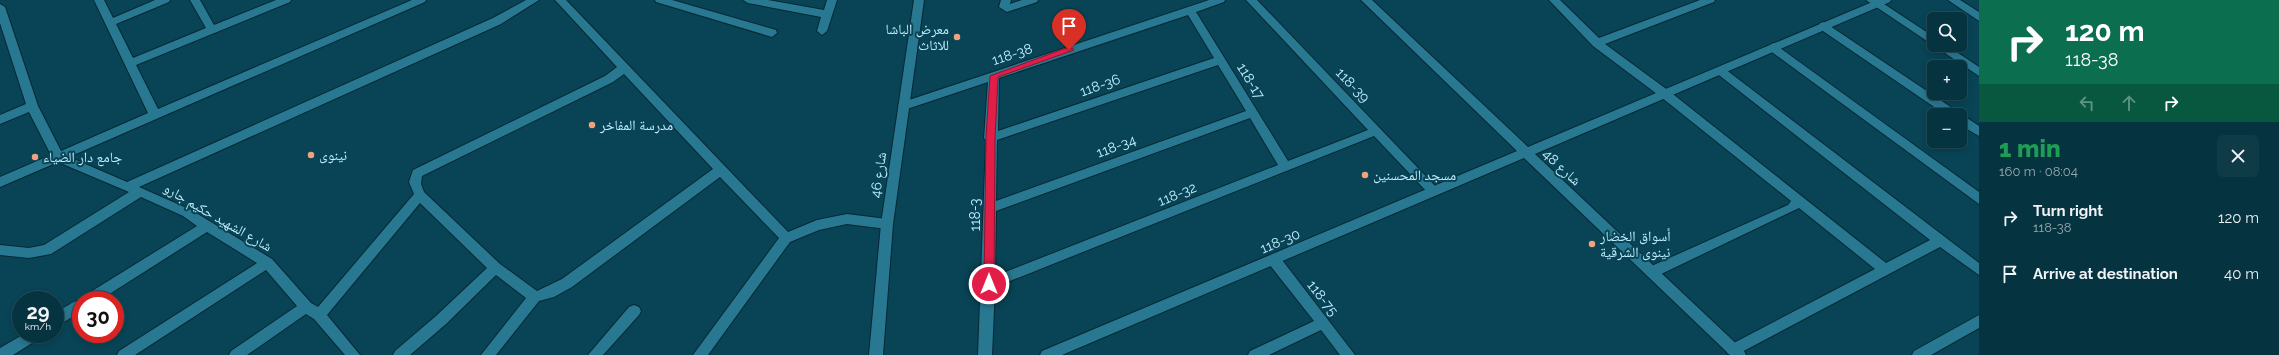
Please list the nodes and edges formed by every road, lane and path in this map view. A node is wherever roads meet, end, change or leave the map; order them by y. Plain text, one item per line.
1 (99, 0) edge
2 (165, 0) edge
3 (195, 0) edge
4 (286, 0) edge
5 (421, 0) edge
6 (534, 0) edge
7 (560, 0) edge
8 (748, 0) edge
9 (832, 0) edge
10 (919, 0) edge
11 (1033, 0) edge
12 (1220, 0) edge
13 (1251, 0) edge
14 (1366, 0) edge
15 (1570, 0) edge
16 (1710, 0) edge
17 (1953, 0) edge
18 (667, 1) edge
19 (1878, 1) edge
20 (1556, 2) edge
21 (1006, 4) edge
22 (0, 7) edge
23 (1190, 10) junction
24 (827, 14) junction
25 (1979, 16) edge
26 (110, 22) junction
27 (1824, 26) junction
28 (212, 30) junction
29 (822, 31) dead end
30 (772, 33) dead end
31 (1927, 37) edge
32 (1597, 43) junction
33 (1773, 47) junction
34 (1949, 52) edge
35 (1220, 60) junction
36 (130, 63) junction
37 (625, 67) junction
38 (1721, 72) junction
39 (1979, 72) edge
40 (994, 76) junction
41 (1665, 94) junction
42 (32, 106) junction
43 (904, 106) junction
44 (1944, 108) edge
45 (1252, 113) junction
46 (155, 115) junction
47 (0, 120) edge
48 (1967, 124) edge
49 (1376, 131) junction
50 (1979, 132) edge
51 (990, 138) junction
52 (1524, 152) junction
53 (59, 158) junction
54 (1286, 167) junction
55 (722, 169) junction
56 (0, 182) edge
57 (133, 189) junction
58 (1433, 191) junction
59 (420, 195) junction
60 (1979, 199) edge
61 (1798, 202) junction
62 (990, 208) junction
63 (887, 224) junction
64 (208, 226) junction
65 (786, 238) junction
66 (1941, 240) junction
67 (0, 250) edge
68 (1274, 260) junction
69 (267, 263) junction
70 (495, 268) junction
71 (1885, 270) junction
72 (1979, 270) edge
73 (1652, 272) junction
74 (989, 284) junction
75 (103, 291) edge
76 (535, 297) junction
77 (306, 307) junction
78 (634, 311) dead end
79 (319, 315) junction
80 (1979, 321) edge
81 (1323, 323) junction
82 (20, 343) edge
83 (1736, 353) edge
84 (1, 355) edge
85 (124, 355) edge
86 (236, 355) edge
87 (353, 355) edge
88 (400, 355) edge
89 (488, 355) edge
90 (595, 355) edge
91 (700, 355) edge
92 (876, 355) edge
93 (985, 355) edge
94 (1047, 355) edge
95 (1255, 355) edge
96 (1348, 355) edge
97 (1919, 355) edge

1 - 26 street
2 - 26 street
3 - 28 street
4 - 28 street
5 - 46 street
6 - 57 street
7 - 37 street
8 - 24 street
9 - 24 street
10 - 43 street, شارع 46
11 - 21 street
12 - 23 street, 118-38
13 - 49 street, 118-39
14 - 52 street, شارع 48
15 - 20 street
16 - 32 street
17 - 25 street
18 - 30 street
19 - 27 street, 118-30
19 - 31 street
20 - 32 street
22 - 42 street
23 - 35 street, 118-17
23 - 40 street, 118-38
24 - 29 street
26 - 36 street
27 - 33 street, 118-30
27 - 44 street
28 - 36 street
32 - 41 street
33 - 38 street, 118-30
33 - 60 street
34 - 39 street
35 - 45 street, 118-17
35 - 51 street, 118-36
36 - 46 street
37 - 55 street
37 - 59 street
38 - 41 street, 118-30
38 - 66 street
40 - 43 street, 118-38
40 - 51 street, 118-3
41 - 52 street, 118-30
41 - 61 street
42 - 47 street
42 - 53 street
43 - 63 street, شارع 46
45 - 54 street, 118-17
45 - 62 street, 118-34
46 - 53 street
48 - 50 street
49 - 54 street, 118-32
49 - 58 street, 118-39
51 - 62 street, 118-3
52 - 58 street, 118-30
52 - 73 street, شارع 48
53 - 56 street
53 - 57 street, شارع الشهيد حكيم جارو
54 - 74 street, 118-32
55 - 65 street
55 - 76 street
57 - 64 street, شارع الشهيد حكيم جارو
57 - 67 street
58 - 68 street, 118-30
59 - 70 street
59 - 79 street
61 - 71 street
61 - 73 street
62 - 74 street, 118-3
63 - 65 street
63 - 92 street, شارع 46
64 - 69 street, شارع الشهيد حكيم جارو
64 - 75 street
65 - 91 street
66 - 71 street
66 - 72 street
68 - 81 street, 118-75
68 - 94 street, 118-30
69 - 77 street, شارع الشهيد حكيم جارو
69 - 85 street
70 - 76 street
70 - 88 street
71 - 83 street
73 - 83 street, شارع 48
74 - 93 street, 118-3
76 - 89 street
77 - 79 street, شارع الشهيد حكيم جارو
77 - 86 street
78 - 90 street
79 - 87 street, شارع الشهيد حكيم جارو
80 - 97 street
81 - 95 street
81 - 96 street, 118-75
82 - 84 street

